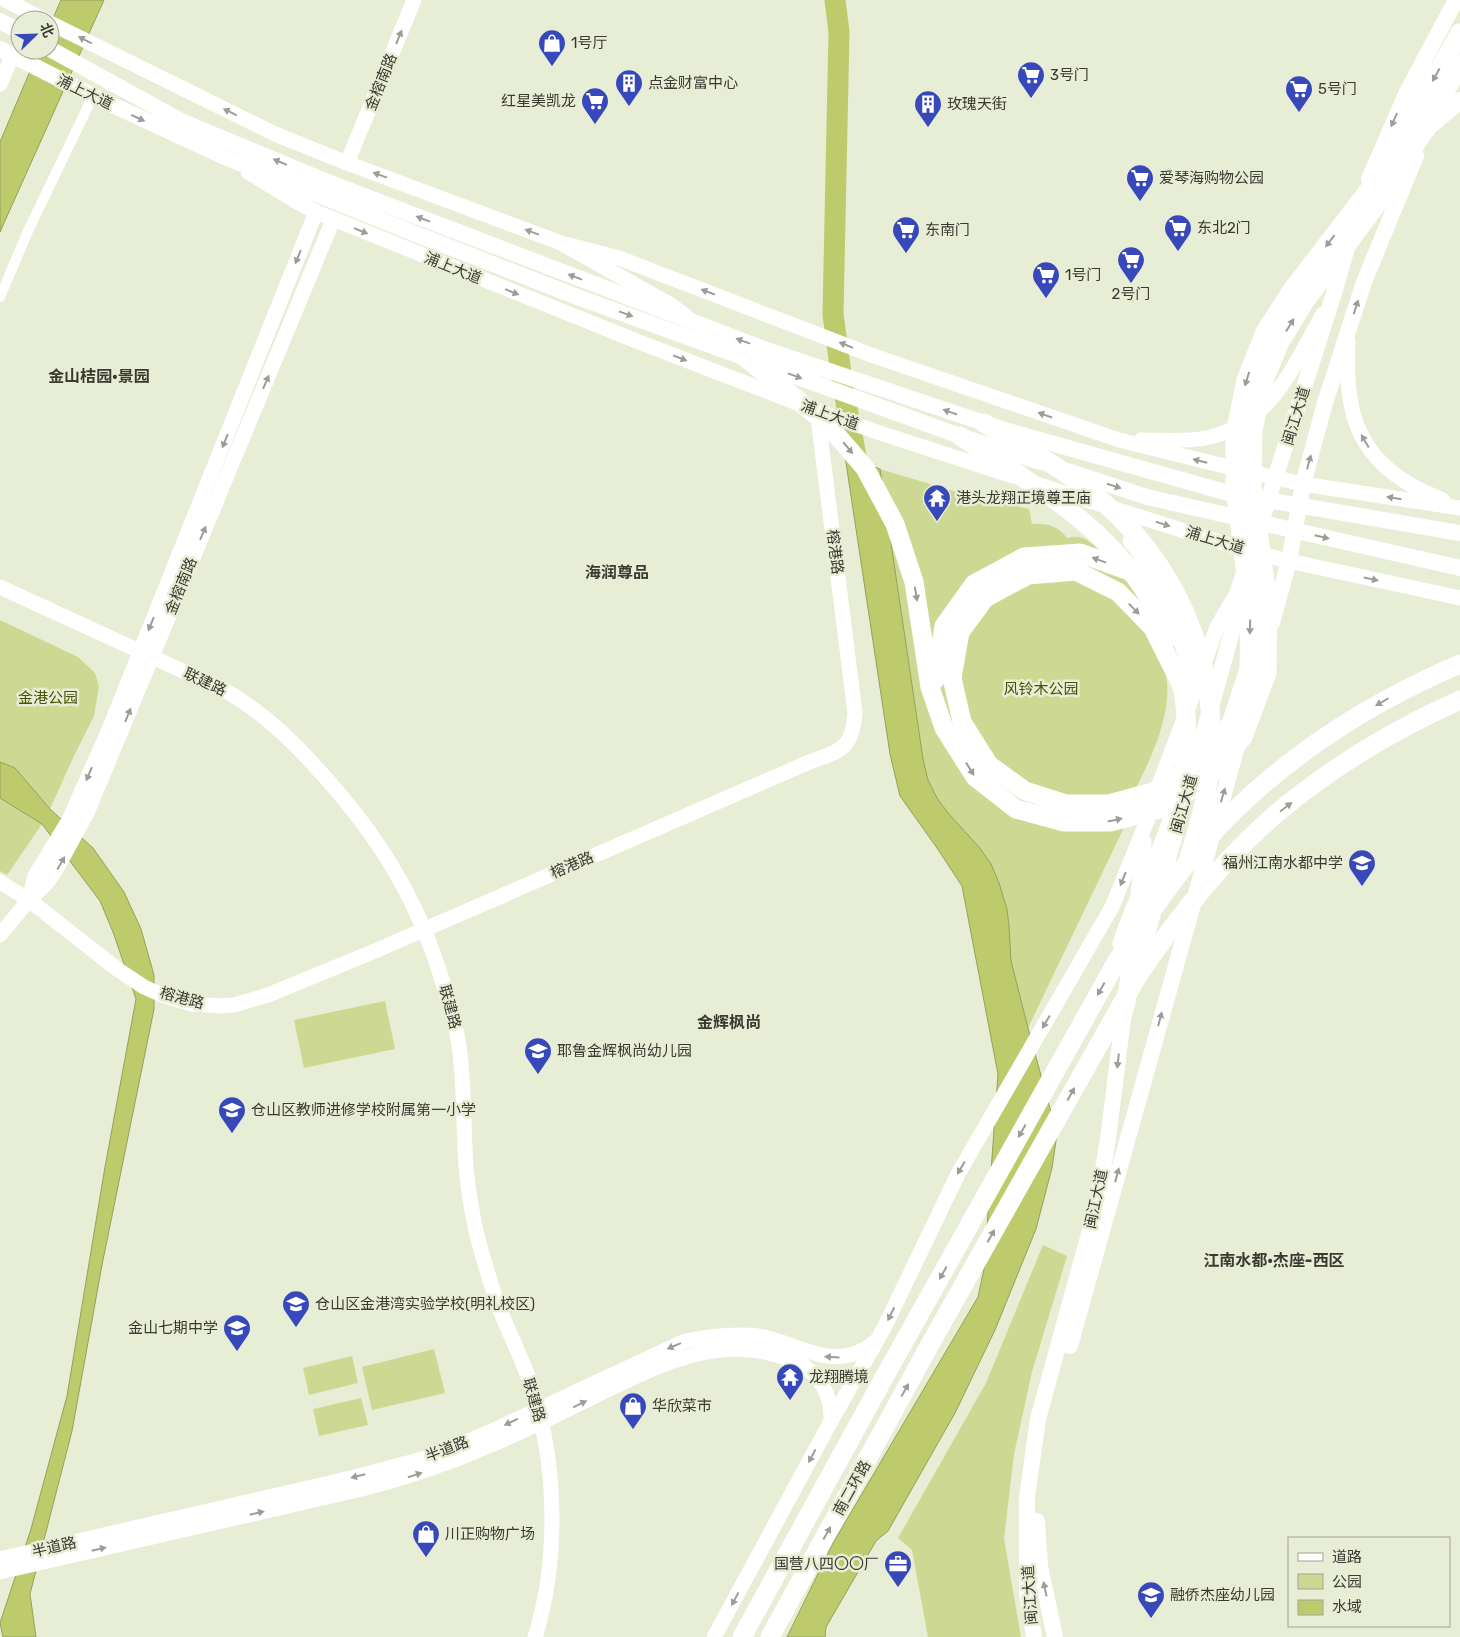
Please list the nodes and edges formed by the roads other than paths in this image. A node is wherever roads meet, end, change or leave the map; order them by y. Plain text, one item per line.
1 (6, 0) edge
2 (414, 0) edge
3 (1456, 0) edge
4 (25, 5) edge
5 (60, 28) edge
6 (1460, 33) edge
7 (6, 53) edge
8 (60, 54) edge
9 (1460, 64) edge
10 (0, 84) edge
11 (93, 96) junction
12 (1459, 102) edge
13 (227, 158) junction
14 (347, 163) junction
15 (316, 212) junction
16 (333, 220) junction
17 (561, 243) junction
18 (1334, 293) junction
19 (0, 297) edge
20 (696, 324) junction
21 (1348, 329) junction
22 (746, 358) junction
23 (817, 410) junction
24 (984, 423) junction
25 (960, 436) junction
26 (1119, 440) junction
27 (1276, 477) junction
28 (1303, 484) junction
29 (1099, 504) junction
30 (1460, 508) edge
31 (1460, 533) edge
32 (1251, 552) junction
33 (1289, 561) junction
34 (1460, 568) edge
35 (0, 587) edge
36 (1238, 591) junction
37 (1460, 598) edge
38 (1199, 648) junction
39 (146, 654) junction
40 (1460, 664) edge
41 (1183, 688) junction
42 (1460, 700) edge
43 (1189, 706) junction
44 (944, 728) junction
45 (1147, 820) junction
46 (0, 882) edge
47 (29, 900) junction
48 (425, 928) junction
49 (0, 935) edge
50 (1117, 961) junction
51 (1137, 977) junction
52 (1123, 1019) junction
53 (876, 1341) junction
54 (540, 1416) junction
55 (830, 1421) junction
56 (0, 1560) edge
57 (0, 1572) edge
58 (768, 1590) junction
59 (788, 1604) junction
60 (535, 1637) edge
61 (714, 1637) edge
62 (729, 1637) edge
63 (742, 1637) edge
64 (770, 1637) edge
65 (774, 1637) edge
66 (1034, 1637) edge
67 (1055, 1637) edge

1 - 4 main road
14 -> 2 main road, 金榕南路
3 -> 18 main road, 闽江大道
14 -> 5 main road
6 -> 41 highway
7 - 10 main road
7 - 11 main road, 浦上大道
20 -> 8 main road, 浦上大道
44 -> 9 highway
11 -> 13 main road, 浦上大道
11 - 19 street
21 -> 12 main road, 闽江大道
13 - 15 main road, 浦上大道
13 -> 22 main road, 浦上大道
17 -> 14 main road
15 - 16 main road, 浦上大道
15 -> 39 main road
16 -> 23 main road, 浦上大道
39 -> 16 main road, 金榕南路
17 - 20 main road
26 -> 17 main road
18 - 26 main road
18 - 27 main road, 闽江大道
24 -> 20 main road, 浦上大道
28 -> 21 main road, 闽江大道
30 -> 21 main road
22 -> 25 main road, 浦上大道
22 -> 44 highway
23 - 29 main road, 浦上大道
23 - 48 main road, 榕港路
24 - 31 main road, 浦上大道
24 - 38 highway
25 -> 34 main road, 浦上大道
25 - 41 highway
27 -> 26 main road
27 - 28 main road
27 - 32 main road, 闽江大道
30 -> 28 main road
28 - 33 main road, 闽江大道
29 -> 32 main road, 浦上大道
29 - 43 main road
32 - 33 main road, 浦上大道
32 - 36 main road, 闽江大道
33 -> 37 main road, 浦上大道
67 -> 33 main road, 闽江大道
35 - 39 main road, 联建路
36 - 43 main road
36 - 52 main road, 闽江大道
38 -> 44 highway
38 - 51 highway
39 - 47 main road, 金榕南路
39 - 48 main road, 联建路
40 -> 50 highway
41 - 50 highway
51 -> 42 highway
43 - 45 main road
45 - 52 main road
45 -> 53 main road
46 - 47 main road, 榕港路
47 - 48 main road, 榕港路
47 - 49 main road, 金榕南路
48 - 54 main road, 联建路
50 -> 58 highway, 南二环路
59 -> 51 highway, 南二环路
52 -> 66 main road, 闽江大道
53 -> 54 main road, 半道路
53 - 55 main road
54 -> 55 main road, 半道路
54 -> 56 main road, 半道路
57 -> 54 main road, 半道路
54 - 60 main road, 联建路
55 -> 61 main road
58 - 62 highway
58 - 63 highway, 南二环路
59 - 64 highway, 南二环路
59 - 65 highway

